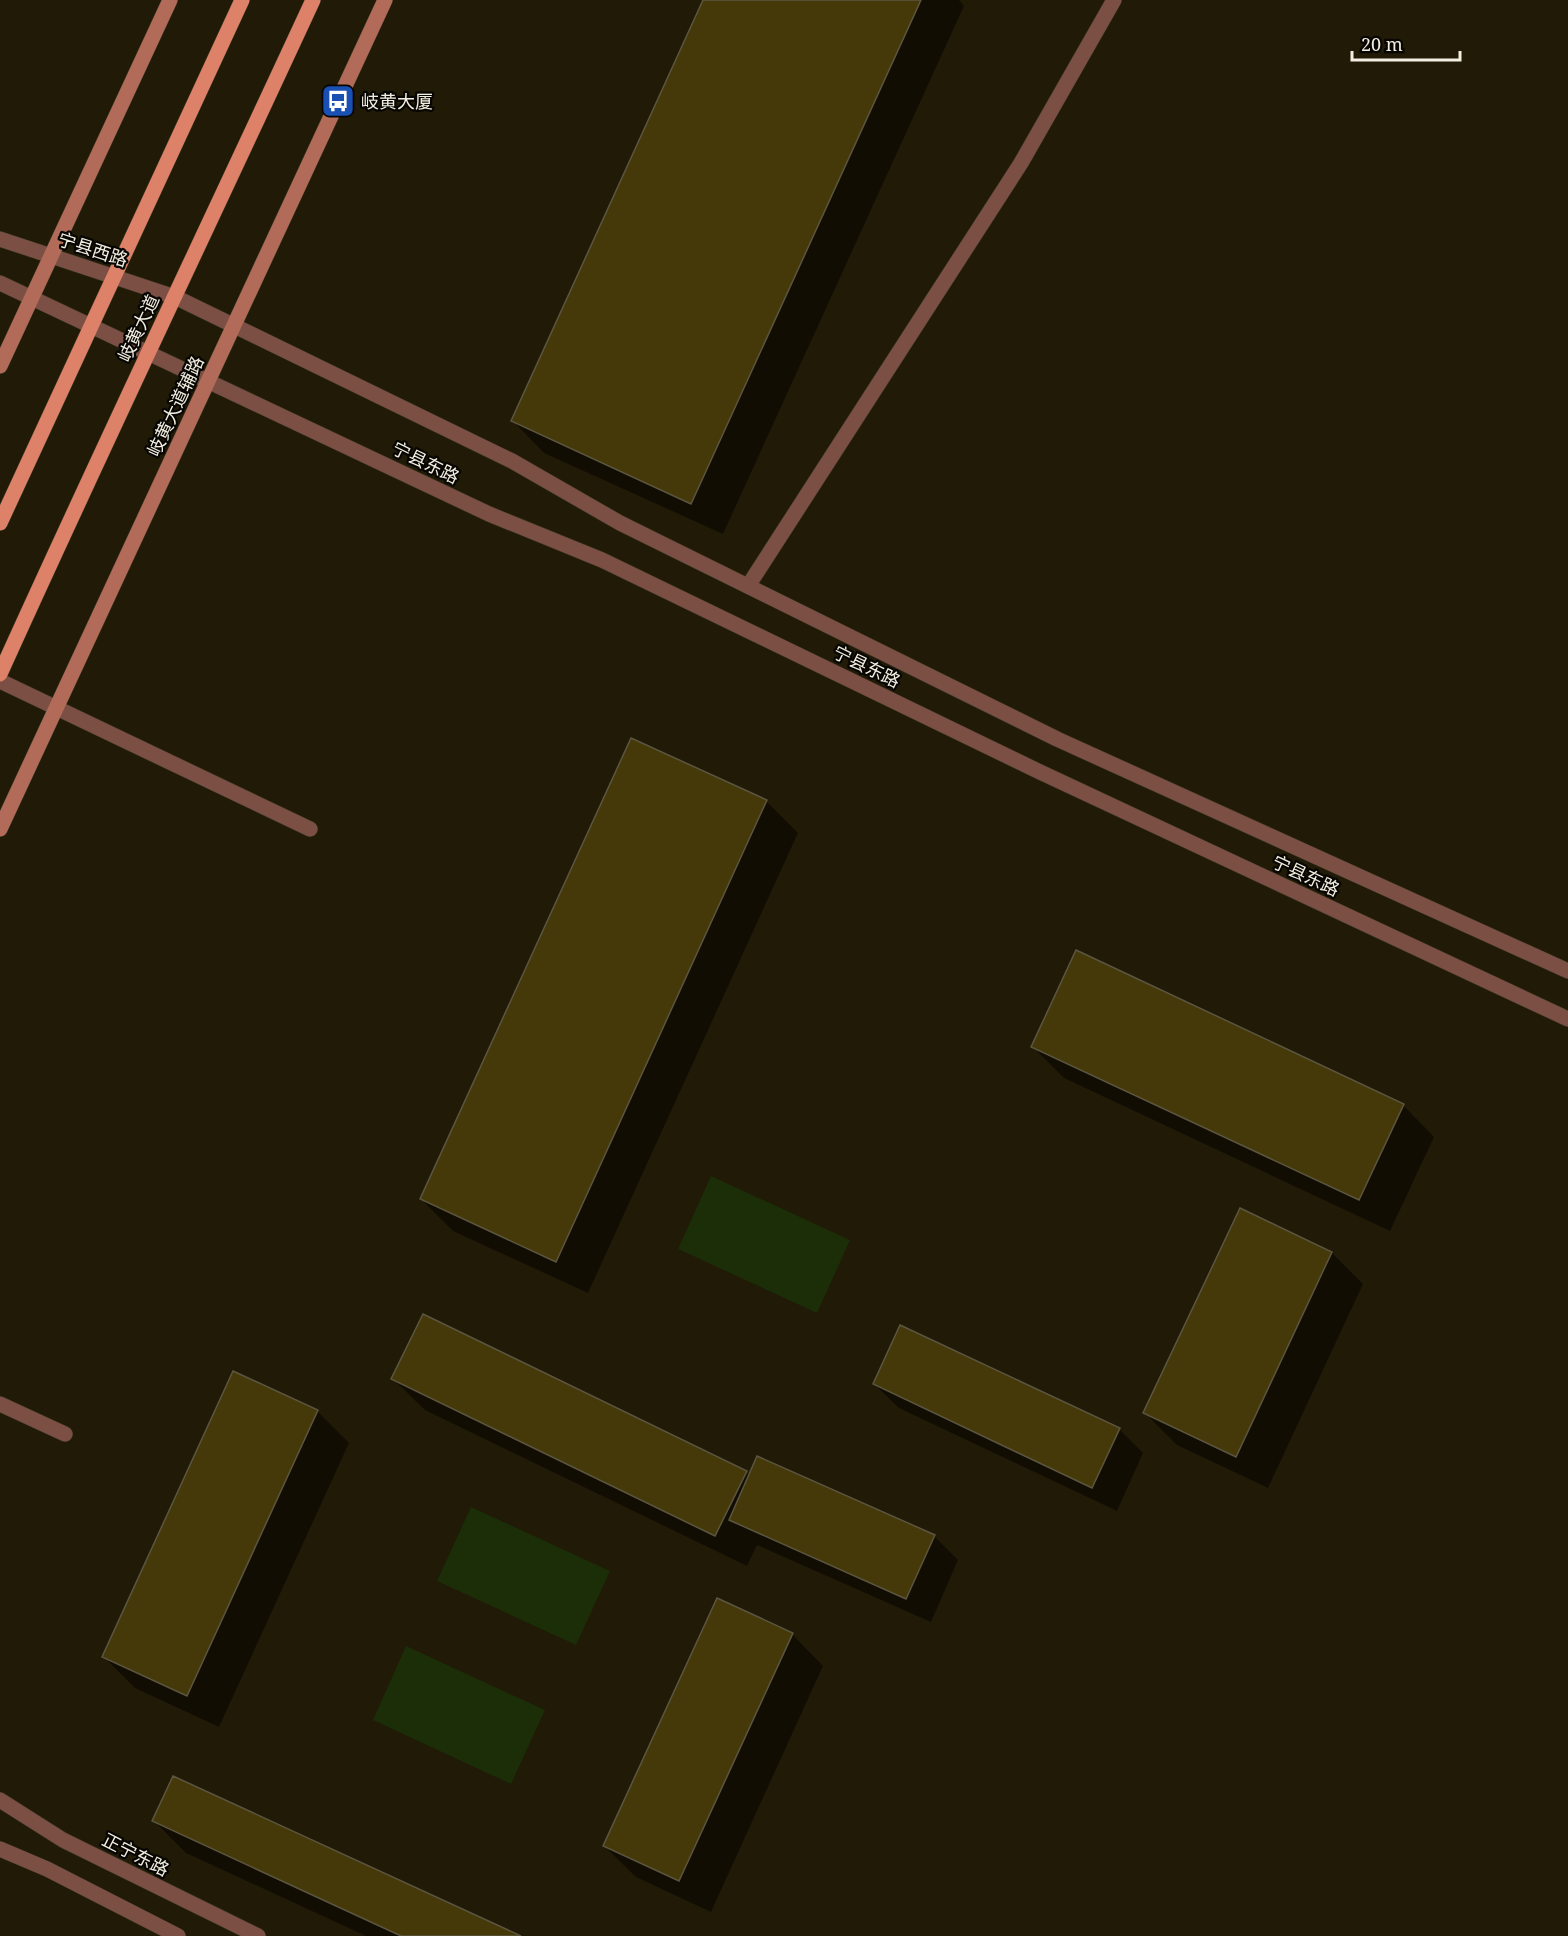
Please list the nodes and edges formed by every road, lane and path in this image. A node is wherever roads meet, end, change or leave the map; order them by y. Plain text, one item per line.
1 (170, 0) edge
2 (242, 0) edge
3 (313, 0) edge
4 (385, 0) edge
5 (1114, 0) edge
6 (0, 239) edge
7 (51, 256) junction
8 (114, 277) junction
9 (0, 283) edge
10 (174, 297) junction
11 (31, 298) junction
12 (91, 326) junction
13 (234, 326) junction
14 (148, 353) junction
15 (0, 366) edge
16 (208, 381) junction
17 (0, 523) edge
18 (748, 586) junction
19 (0, 674) edge
20 (0, 681) edge
21 (56, 708) junction
22 (0, 829) edge
23 (310, 829) dead end
24 (1568, 971) edge
25 (1568, 1019) edge
26 (0, 1404) edge
27 (65, 1434) dead end
28 (0, 1800) edge
29 (0, 1849) edge
30 (178, 1936) edge
31 (258, 1936) edge

1 - 7 main road
2 - 8 main road
3 - 10 main road, 岐黄大道
4 - 13 main road, 岐黄大道辅路
5 - 18 street
6 - 7 street, 宁县西路
7 - 8 street, 宁县西路
7 - 11 main road
8 - 10 street, 宁县西路
8 - 12 main road
9 - 11 street
10 - 13 street, 宁县东路
10 - 14 main road, 岐黄大道
11 - 12 street
11 - 15 main road
12 - 14 street
12 - 17 main road
13 - 16 main road, 岐黄大道辅路
13 - 18 street, 宁县东路
14 - 16 street, 宁县东路
14 - 19 main road, 岐黄大道
16 - 21 main road, 岐黄大道辅路
16 - 25 street, 宁县东路
18 - 24 street, 宁县东路
20 - 21 street
21 - 22 main road, 岐黄大道辅路
21 - 23 street
26 - 27 street
28 - 31 street, 正宁东路
29 - 30 street

